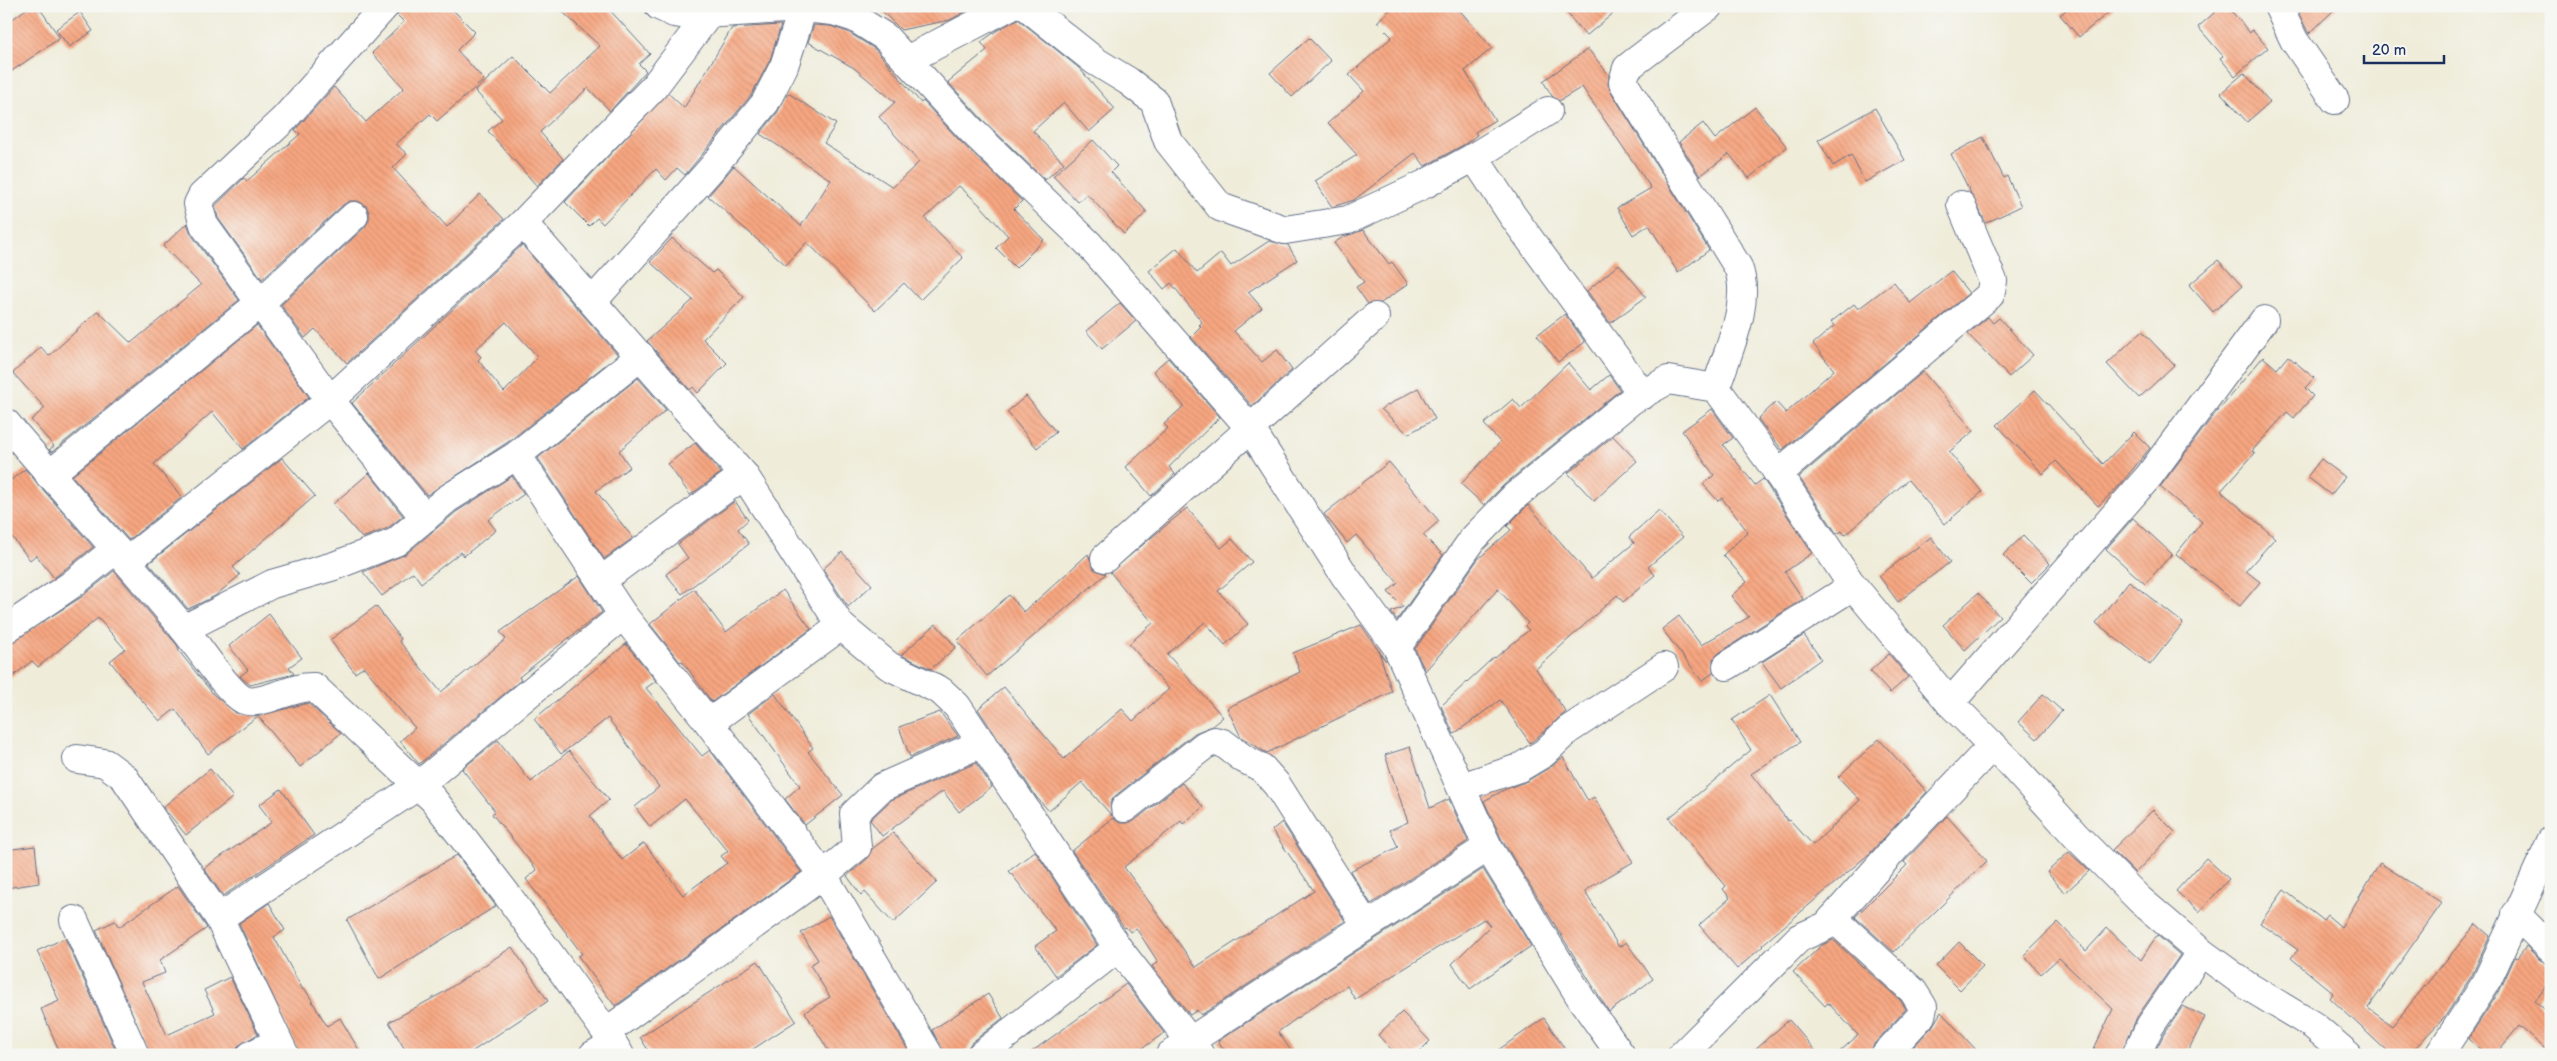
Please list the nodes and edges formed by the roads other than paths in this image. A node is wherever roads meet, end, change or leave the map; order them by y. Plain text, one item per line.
1 (385, 6) edge
2 (659, 6) edge
3 (1010, 6) edge
4 (1026, 6) edge
5 (1709, 6) edge
6 (2278, 6) edge
7 (803, 8) junction
8 (836, 9) edge
9 (709, 14) junction
10 (907, 60) junction
11 (2335, 100) dead end
12 (1548, 112) dead end
13 (1474, 157) junction
14 (1960, 205) dead end
15 (354, 216) dead end
16 (523, 223) junction
17 (593, 301) junction
18 (261, 302) junction
19 (1375, 317) dead end
20 (2264, 320) dead end
21 (641, 356) junction
22 (1716, 388) junction
23 (1643, 394) junction
24 (330, 400) junction
25 (6, 423) edge
26 (1250, 428) junction
27 (517, 456) junction
28 (1778, 474) junction
29 (49, 475) junction
30 (744, 475) junction
31 (425, 518) junction
32 (121, 555) junction
33 (1105, 558) dead end
34 (602, 580) junction
35 (1853, 586) junction
36 (623, 615) junction
37 (841, 626) junction
38 (6, 629) edge
39 (184, 629) junction
40 (1397, 648) junction
41 (1727, 666) dead end
42 (1664, 667) dead end
43 (1950, 703) junction
44 (709, 723) junction
45 (982, 743) junction
46 (1993, 745) junction
47 (77, 759) dead end
48 (419, 785) junction
49 (1461, 787) junction
50 (1125, 808) dead end
51 (2551, 841) edge
52 (1488, 847) junction
53 (823, 875) junction
54 (2516, 914) junction
55 (220, 918) junction
56 (1833, 918) junction
57 (74, 920) dead end
58 (1366, 925) junction
59 (1118, 948) junction
60 (2551, 948) edge
61 (2201, 952) junction
62 (608, 1046) edge
63 (282, 1048) edge
64 (1187, 1050) edge
65 (2449, 1051) edge
66 (135, 1055) edge
67 (251, 1055) edge
68 (929, 1055) edge
69 (981, 1055) edge
70 (1621, 1055) edge
71 (1682, 1055) edge
72 (1885, 1055) edge
73 (2136, 1055) edge
74 (2348, 1055) edge

1 - 18 street
2 - 9 street
3 - 10 street
4 - 13 street
5 - 22 street
6 - 11 street
7 - 8 street
7 - 9 street
7 - 17 street
8 - 10 street
9 - 16 street
10 - 26 street
12 - 13 street
13 - 23 street
14 - 28 street
15 - 18 street
16 - 17 street
16 - 24 street
17 - 21 street
18 - 24 street
18 - 29 street
19 - 26 street
20 - 43 street
21 - 27 street
21 - 30 street
22 - 23 street
22 - 28 street
23 - 40 street
24 - 31 street
24 - 32 street
25 - 29 street
26 - 33 street
26 - 40 street
27 - 31 street
27 - 34 street
28 - 35 street
29 - 32 street
30 - 34 street
30 - 37 street
31 - 39 street
32 - 38 street
32 - 39 street
34 - 36 street
35 - 41 street
35 - 43 street
36 - 44 street
36 - 48 street
37 - 44 street
37 - 45 street
39 - 48 street
40 - 49 street
42 - 49 street
43 - 46 street
44 - 53 street
45 - 53 street
45 - 59 street
46 - 56 street
46 - 61 street
47 - 55 street
48 - 55 street
48 - 62 street
49 - 52 street
50 - 58 street
51 - 54 street
52 - 58 street
52 - 70 street
53 - 62 street
53 - 68 street
54 - 60 street
54 - 65 street
55 - 63 street
56 - 71 street
56 - 72 street
57 - 66 street
58 - 64 street
59 - 64 street
59 - 69 street
61 - 73 street
61 - 74 street
63 - 67 street

